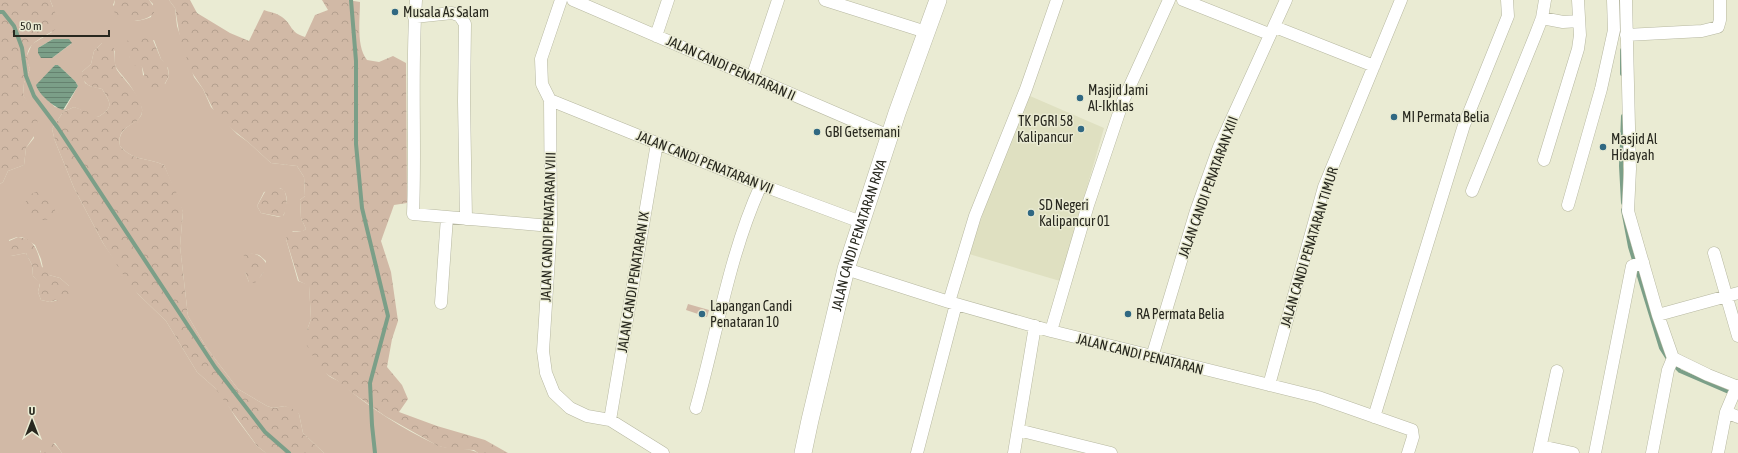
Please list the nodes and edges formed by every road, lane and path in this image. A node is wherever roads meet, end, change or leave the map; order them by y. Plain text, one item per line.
1 (416, 0) edge
2 (561, 0) edge
3 (573, 0) edge
4 (668, 0) edge
5 (778, 0) edge
6 (825, 0) edge
7 (938, 0) edge
8 (1056, 0) edge
9 (1169, 0) edge
10 (1183, 0) edge
11 (1286, 0) edge
12 (1401, 0) edge
13 (1507, 0) edge
14 (1545, 0) edge
15 (1578, 0) edge
16 (1613, 0) edge
17 (1626, 0) edge
18 (1720, 0) edge
19 (414, 17) junction
20 (1542, 18) junction
21 (1579, 20) junction
22 (1272, 31) junction
23 (926, 32) junction
24 (1626, 35) junction
25 (656, 36) junction
26 (1374, 66) junction
27 (752, 78) junction
28 (550, 100) junction
29 (889, 136) junction
30 (657, 143) junction
31 (1544, 160) dead end
32 (761, 185) junction
33 (1472, 191) dead end
34 (1568, 205) dead end
35 (447, 218) junction
36 (466, 219) junction
37 (861, 222) junction
38 (551, 226) junction
39 (1714, 253) dead end
40 (1638, 264) junction
41 (846, 269) junction
42 (1732, 294) edge
43 (441, 303) dead end
44 (953, 303) junction
45 (1658, 315) junction
46 (1035, 326) junction
47 (1051, 331) junction
48 (1738, 336) edge
49 (1152, 357) junction
50 (1671, 363) junction
51 (1557, 371) dead end
52 (1269, 385) junction
53 (1733, 395) edge
54 (696, 408) dead end
55 (1374, 416) junction
56 (1738, 417) edge
57 (610, 420) junction
58 (810, 420) junction
59 (1018, 430) junction
60 (1540, 449) edge
61 (662, 453) edge
62 (795, 453) edge
63 (804, 453) edge
64 (917, 453) edge
65 (1014, 453) edge
66 (1111, 453) edge
67 (1408, 453) edge
68 (1573, 453) edge
69 (1595, 453) edge
70 (1652, 453) edge
71 (1718, 453) edge

1 - 19 street
2 - 28 street, JALAN CANDI PENATARAN VIII
3 - 25 street, JALAN CANDI PENATARAN II
4 - 25 street
5 - 27 street
6 - 23 street
7 - 23 main road, JALAN CANDI PENATARAN RAYA
8 - 44 street
9 - 47 street
10 - 22 street
11 - 22 street, JALAN CANDI PENATARAN XIII
12 - 26 street, JALAN CANDI PENATARAN TIMUR
13 - 55 street
14 - 20 street
15 - 21 street
16 - 34 street
17 - 24 street
18 - 24 street
19 - 35 street
19 - 36 street
20 - 21 street
20 - 33 street
21 - 31 street
22 - 26 street
22 - 49 street, JALAN CANDI PENATARAN XIII
23 - 29 main road, JALAN CANDI PENATARAN RAYA
24 - 40 street
25 - 27 street, JALAN CANDI PENATARAN II
26 - 52 street, JALAN CANDI PENATARAN TIMUR
27 - 29 street, JALAN CANDI PENATARAN II
28 - 30 street, JALAN CANDI PENATARAN VII
28 - 38 street, JALAN CANDI PENATARAN VIII
29 - 37 main road, JALAN CANDI PENATARAN RAYA
30 - 32 street, JALAN CANDI PENATARAN VII
30 - 57 street, JALAN CANDI PENATARAN IX
32 - 37 street, JALAN CANDI PENATARAN VII
32 - 54 street
35 - 36 street
35 - 43 street
36 - 38 street
37 - 41 main road, JALAN CANDI PENATARAN RAYA
38 - 57 street, JALAN CANDI PENATARAN VIII
39 - 42 street
40 - 45 street
40 - 69 street
41 - 44 street, JALAN CANDI PENATARAN
41 - 58 main road, JALAN CANDI PENATARAN RAYA
42 - 45 street
42 - 48 street
44 - 46 street, JALAN CANDI PENATARAN
44 - 64 street
45 - 50 street
46 - 47 street, JALAN CANDI PENATARAN
46 - 59 street
47 - 49 street, JALAN CANDI PENATARAN
49 - 52 street, JALAN CANDI PENATARAN
50 - 53 street
50 - 70 street
51 - 60 street
52 - 55 street, JALAN CANDI PENATARAN
53 - 56 street
53 - 71 street
55 - 67 street, JALAN CANDI PENATARAN
57 - 61 street
58 - 62 street
58 - 63 main road, JALAN CANDI PENATARAN RAYA
59 - 65 street
59 - 66 street
60 - 68 street

